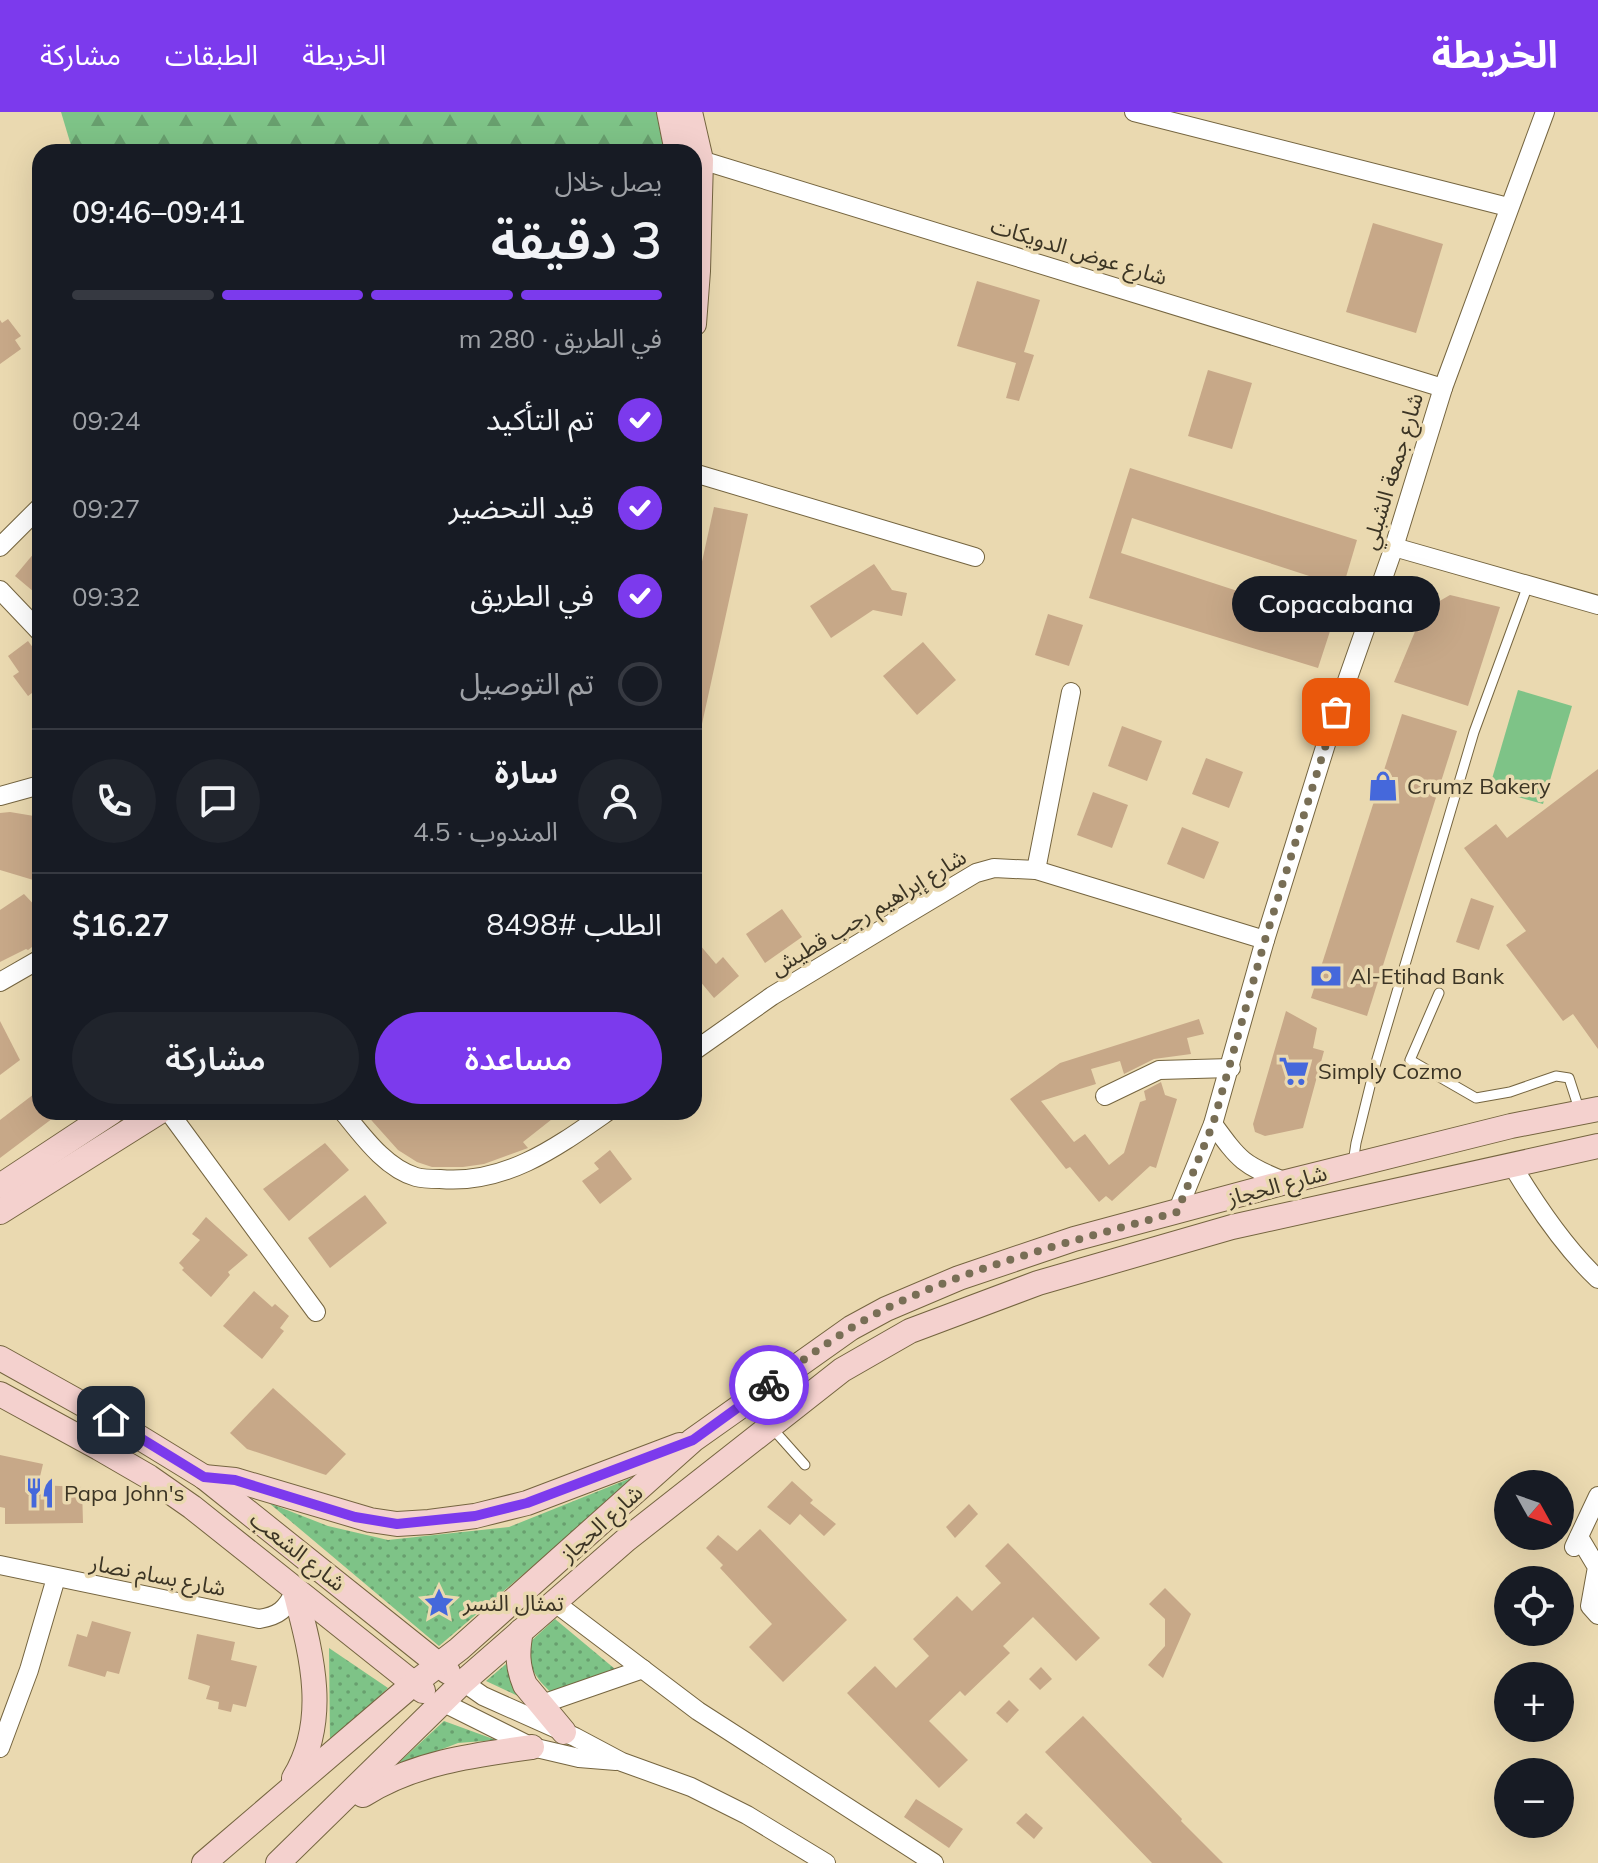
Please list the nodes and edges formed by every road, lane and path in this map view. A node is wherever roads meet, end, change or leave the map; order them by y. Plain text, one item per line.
1 (669, 112) edge
2 (690, 112) edge
3 (1545, 112) edge
4 (1139, 113) edge
5 (675, 144) edge
6 (697, 144) edge
7 (702, 160) edge
8 (1508, 207) junction
9 (1443, 388) junction
10 (702, 475) edge
11 (32, 515) edge
12 (0, 547) edge
13 (1394, 547) junction
14 (975, 557) dead end
15 (1528, 585) junction
16 (0, 590) edge
17 (1598, 605) edge
18 (32, 624) edge
19 (1071, 692) dead end
20 (32, 787) edge
21 (0, 796) edge
22 (1036, 870) junction
23 (1265, 940) junction
24 (32, 964) edge
25 (0, 982) edge
26 (1439, 993) dead end
27 (702, 1045) edge
28 (1231, 1068) junction
29 (1105, 1096) dead end
30 (1589, 1110) edge
31 (100, 1120) edge
32 (146, 1120) edge
33 (175, 1120) edge
34 (350, 1120) edge
35 (594, 1120) edge
36 (1213, 1124) junction
37 (1598, 1146) edge
38 (1512, 1165) junction
39 (1353, 1166) junction
40 (1286, 1182) junction
41 (0, 1186) edge
42 (0, 1212) edge
43 (1177, 1212) junction
44 (1598, 1279) edge
45 (316, 1312) dead end
46 (1, 1358) edge
47 (0, 1394) edge
48 (770, 1426) junction
49 (693, 1440) junction
50 (805, 1465) dead end
51 (204, 1477) junction
52 (1598, 1496) edge
53 (0, 1565) edge
54 (56, 1578) junction
55 (295, 1591) junction
56 (554, 1602) junction
57 (1598, 1615) edge
58 (521, 1631) junction
59 (438, 1665) junction
60 (643, 1669) junction
61 (463, 1682) junction
62 (412, 1685) junction
63 (442, 1702) junction
64 (542, 1704) junction
65 (564, 1732) junction
66 (532, 1747) junction
67 (0, 1748) edge
68 (622, 1762) junction
69 (287, 1790) junction
70 (324, 1820) junction
71 (204, 1863) edge
72 (278, 1863) edge
73 (826, 1863) edge
74 (934, 1863) edge

1 - 5 main road
2 - 6 main road
3 - 8 street, شارع جمعة الشبلي
4 - 8 street
7 - 9 street, شارع عوض الدويكات
8 - 9 street, شارع جمعة الشبلي
9 - 13 street, شارع جمعة الشبلي
10 - 14 street
11 - 12 street
13 - 15 street
13 - 23 street, شارع جمعة الشبلي
15 - 17 street
15 - 39 lane
16 - 18 street
19 - 22 street
20 - 21 street
22 - 23 street, شارع إبراهيم رجب قطيش
22 - 27 street, شارع إبراهيم رجب قطيش
23 - 28 street, شارع جمعة الشبلي
24 - 25 street
26 - 30 lane
28 - 29 street
28 - 36 street, شارع جمعة الشبلي
30 - 39 main road, شارع الحجاز
31 - 41 main road
32 - 42 main road
33 - 45 street
34 - 35 street
36 - 40 street
36 - 43 street, شارع جمعة الشبلي
37 - 38 main road, شارع الحجاز
38 - 44 street
38 - 48 main road, شارع الحجاز
39 - 40 main road, شارع الحجاز
40 - 43 main road, شارع الحجاز
43 - 49 main road, شارع الحجاز
46 - 51 main road, شارع الشعب
47 - 55 main road, شارع الشعب
48 - 50 lane
48 - 56 main road, شارع الحجاز
49 - 51 main road
49 - 59 main road, شارع الحجاز
51 - 59 main road, شارع الشعب
52 - 57 street
53 - 54 street, شارع بسام نصار
54 - 55 street, شارع بسام نصار
54 - 67 street
55 - 62 main road, شارع الشعب
55 - 69 main road
56 - 58 main road, شارع الحجاز
56 - 60 street
58 - 61 main road, شارع الحجاز
58 - 64 main road
59 - 61 main road, شارع الشعب
59 - 62 main road, شارع الحجاز
60 - 64 street
60 - 74 street
61 - 63 main road, شارع الحجاز
61 - 65 street
62 - 63 main road, شارع الشعب
62 - 69 main road, شارع الحجاز
63 - 66 street
63 - 70 main road, شارع الحجاز
64 - 65 main road
65 - 68 street
66 - 68 street
66 - 70 main road
68 - 73 street
69 - 71 main road, شارع الحجاز
70 - 72 main road, شارع الحجاز

